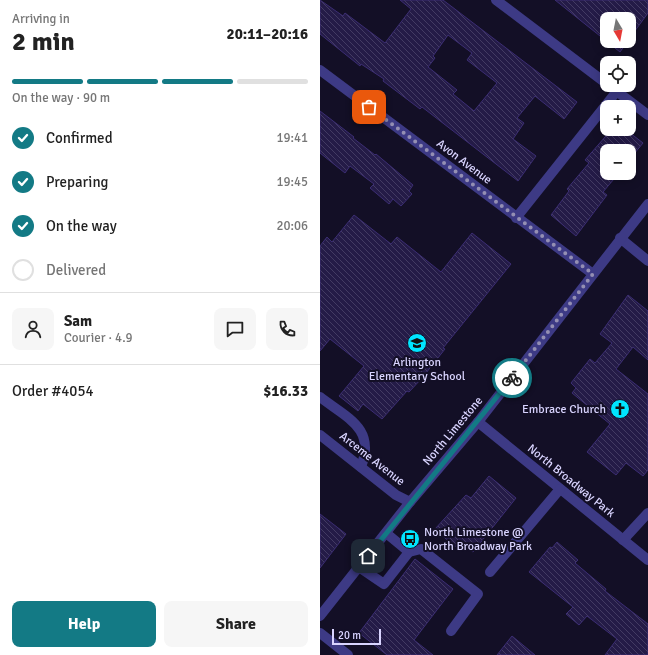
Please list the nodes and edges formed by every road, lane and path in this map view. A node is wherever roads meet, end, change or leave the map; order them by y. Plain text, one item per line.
1 (496, 0) edge
2 (320, 70) edge
3 (600, 79) edge
4 (616, 92) edge
5 (618, 92) edge
6 (648, 115) edge
7 (648, 204) edge
8 (516, 218) junction
9 (620, 238) junction
10 (648, 262) edge
11 (593, 274) junction
12 (320, 397) edge
13 (478, 422) junction
14 (320, 435) edge
15 (361, 467) junction
16 (560, 489) junction
17 (410, 502) junction
18 (648, 513) edge
19 (386, 533) junction
20 (623, 540) junction
21 (409, 552) junction
22 (648, 560) edge
23 (359, 567) junction
24 (490, 572) dead end
25 (320, 616) edge
26 (451, 631) dead end
27 (320, 633) edge
28 (348, 655) edge

1 - 3 street
2 - 8 street, Avon Avenue
4 - 8 street
5 - 6 street
7 - 9 street, North Limestone
8 - 11 street, Avon Avenue
9 - 10 street
9 - 11 street, North Limestone
11 - 13 street, North Limestone
12 - 15 street
13 - 16 street, North Broadway Park
13 - 17 street, North Limestone
14 - 15 street, Arceme Avenue
15 - 17 street, Arceme Avenue
16 - 20 street, North Broadway Park
16 - 24 street
17 - 19 street, North Limestone
18 - 20 street
19 - 21 street
19 - 23 street, North Limestone
20 - 22 street, North Broadway Park
21 - 23 street
21 - 26 street
23 - 25 street, North Limestone
27 - 28 street

